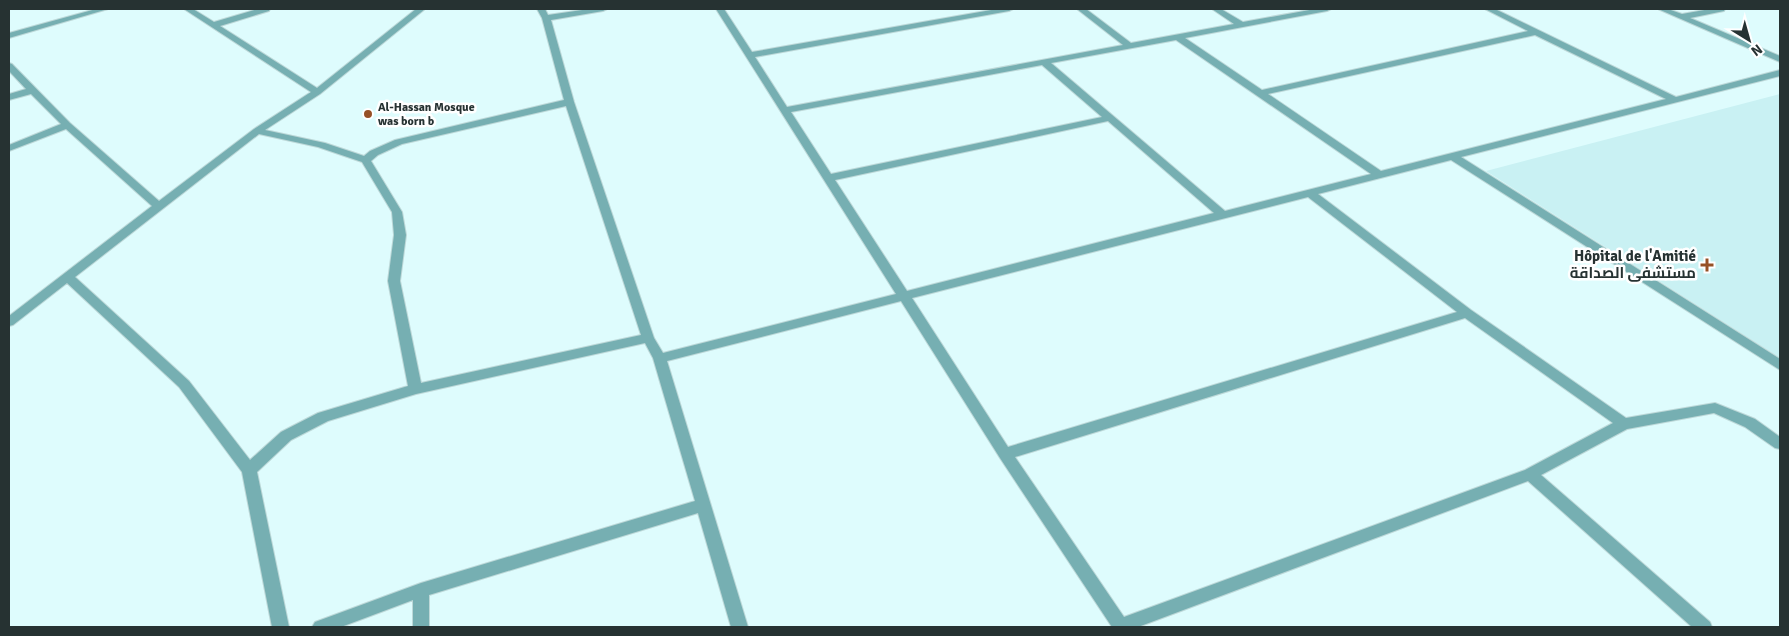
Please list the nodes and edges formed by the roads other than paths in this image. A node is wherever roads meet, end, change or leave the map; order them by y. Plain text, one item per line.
1 (104, 9) edge
2 (188, 9) edge
3 (266, 9) edge
4 (403, 9) edge
5 (603, 9) edge
6 (720, 9) edge
7 (1009, 9) edge
8 (1081, 9) edge
9 (1216, 9) edge
10 (1327, 9) edge
11 (1489, 9) edge
12 (1662, 9) edge
13 (1721, 9) edge
14 (418, 12) edge
15 (544, 13) edge
16 (1681, 17) junction
17 (214, 25) junction
18 (1242, 25) junction
19 (1537, 32) junction
20 (9, 36) edge
21 (1178, 37) junction
22 (1130, 46) junction
23 (749, 55) junction
24 (1780, 59) edge
25 (1044, 62) junction
26 (9, 66) edge
27 (1780, 73) edge
28 (33, 90) junction
29 (317, 92) junction
30 (1261, 93) junction
31 (9, 97) edge
32 (1675, 100) junction
33 (569, 102) junction
34 (785, 110) junction
35 (1110, 118) junction
36 (67, 125) junction
37 (257, 131) junction
38 (9, 148) edge
39 (1454, 157) junction
40 (366, 160) junction
41 (1380, 175) junction
42 (828, 178) junction
43 (1309, 192) junction
44 (160, 207) junction
45 (1223, 215) junction
46 (68, 277) junction
47 (902, 295) junction
48 (1466, 313) junction
49 (9, 322) edge
50 (648, 338) junction
51 (660, 358) junction
52 (1780, 365) edge
53 (415, 389) junction
54 (1624, 424) junction
55 (1780, 444) edge
56 (1005, 454) junction
57 (249, 470) junction
58 (1530, 474) junction
59 (703, 505) junction
60 (421, 590) junction
61 (280, 627) edge
62 (321, 627) edge
63 (421, 627) edge
64 (740, 627) edge
65 (1121, 627) edge
66 (1704, 627) edge

1 - 20 street
2 - 17 street
3 - 17 street
4 - 14 street
5 - 15 street
6 - 23 street
7 - 23 street
8 - 22 street
9 - 18 street
10 - 18 street
11 - 19 street
12 - 16 street
13 - 16 street
14 - 29 street
15 - 33 street
16 - 24 street
17 - 29 street
18 - 21 street
19 - 30 street
19 - 32 street
21 - 22 street
21 - 30 street
22 - 25 street
23 - 34 street
25 - 34 street
25 - 35 street
26 - 28 street
27 - 32 street
28 - 31 street
28 - 36 street
29 - 37 street
30 - 41 street
32 - 39 street
33 - 40 street
33 - 50 street
34 - 42 street
35 - 42 street
35 - 45 street
36 - 38 street
36 - 44 street
37 - 40 street
37 - 44 street
39 - 41 street
39 - 52 street
40 - 53 street
41 - 43 street
42 - 47 street
43 - 45 street
43 - 48 street
44 - 46 street
45 - 47 street
46 - 49 street
46 - 57 street
47 - 51 street
47 - 56 street
48 - 54 street
48 - 56 street
50 - 51 street
50 - 53 street
51 - 59 street
53 - 57 street
54 - 55 street
54 - 58 street
56 - 65 street
57 - 61 street
58 - 65 street
58 - 66 street
59 - 60 street
59 - 64 street
60 - 62 street
60 - 63 street

